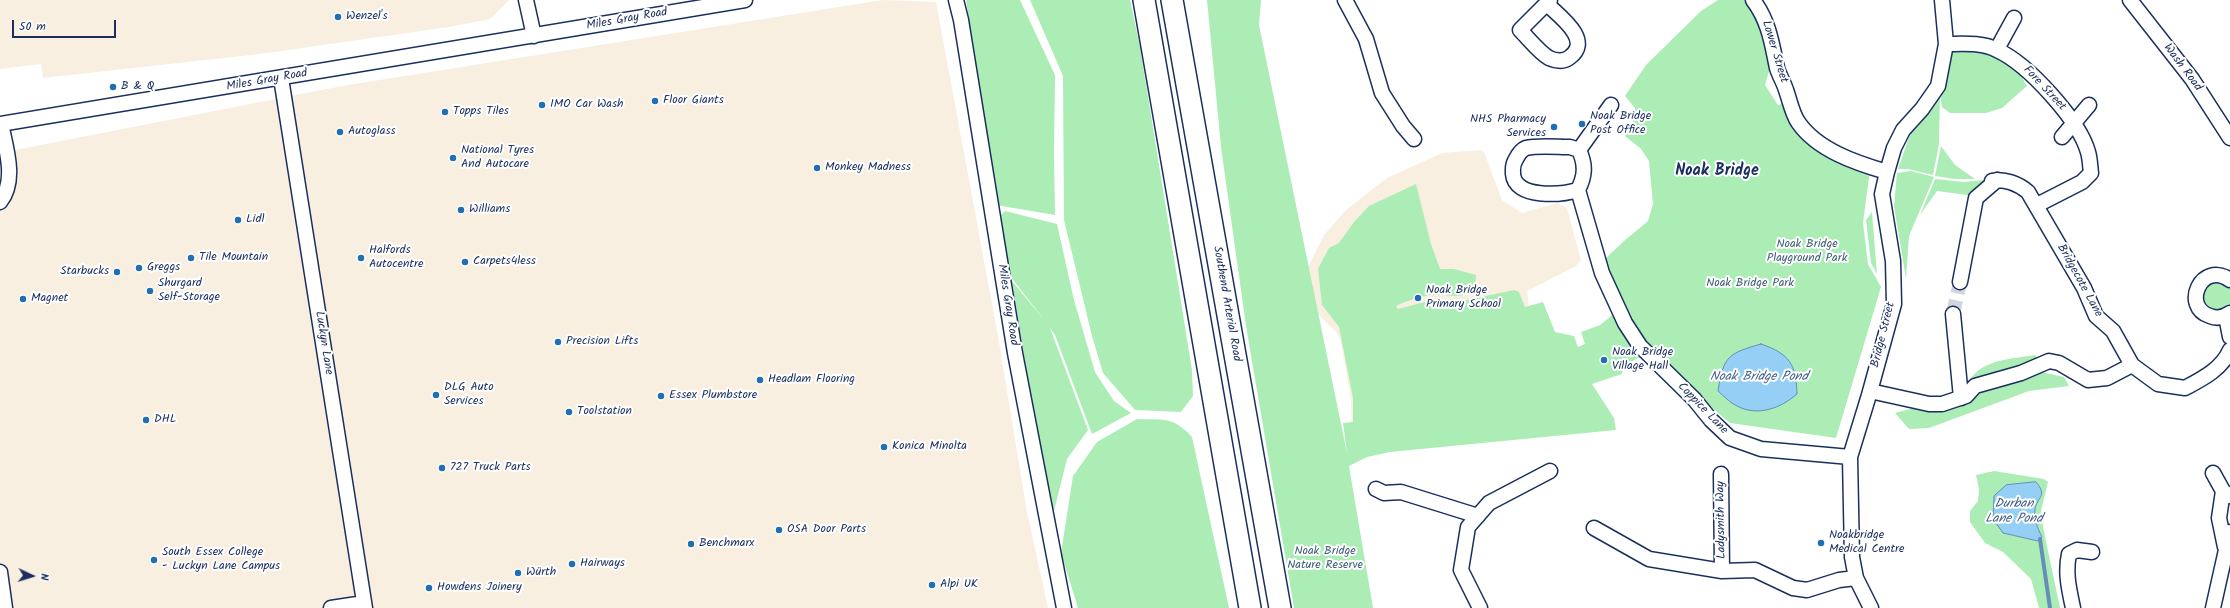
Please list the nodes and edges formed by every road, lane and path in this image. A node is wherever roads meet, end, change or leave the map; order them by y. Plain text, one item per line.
1 (526, 0) edge
2 (745, 0) edge
3 (956, 0) edge
4 (1144, 0) edge
5 (1172, 0) edge
6 (1186, 0) edge
7 (1345, 0) edge
8 (1753, 0) edge
9 (1942, 0) edge
10 (2130, 0) edge
11 (2014, 18) dead end
12 (534, 36) junction
13 (1946, 44) junction
14 (1997, 50) junction
15 (281, 78) junction
16 (1611, 105) dead end
17 (2089, 105) dead end
18 (0, 124) edge
19 (2073, 124) junction
20 (2062, 137) dead end
21 (2230, 138) edge
22 (1414, 139) dead end
23 (1579, 150) junction
24 (1886, 172) junction
25 (1578, 190) junction
26 (0, 202) edge
27 (2037, 205) junction
28 (1219, 263) junction
29 (2230, 280) edge
30 (1960, 282) tunnel mouth
31 (1953, 314) tunnel mouth
32 (2228, 314) edge
33 (2230, 337) edge
34 (2230, 350) edge
35 (2132, 365) junction
36 (1870, 391) junction
37 (1961, 398) junction
38 (1850, 457) junction
39 (1550, 471) dead end
40 (1721, 474) dead end
41 (2213, 474) dead end
42 (1376, 489) dead end
43 (2227, 493) edge
44 (1478, 516) junction
45 (1594, 528) dead end
46 (2230, 532) edge
47 (2225, 550) junction
48 (2092, 552) dead end
49 (1722, 571) junction
50 (0, 572) edge
51 (1856, 578) junction
52 (365, 605) edge
53 (5, 608) edge
54 (331, 608) edge
55 (1064, 608) edge
56 (1250, 608) edge
57 (1280, 608) edge
58 (1480, 608) edge
59 (1872, 608) edge
60 (2073, 608) edge
61 (2213, 608) edge

1 - 12 street
2 - 12 street, Miles Gray Road
3 - 55 street, Miles Gray Road
4 - 56 highway
5 - 28 highway, Southend Arterial Road
6 - 28 highway
7 - 22 street
8 - 24 street, Lower Street
9 - 13 street, Bridge Street
10 - 21 street, Wash Road
11 - 14 street
12 - 15 street, Miles Gray Road
13 - 14 street, Fore Street
13 - 24 street, Bridge Street
14 - 19 street, Fore Street
15 - 18 street, Miles Gray Road
15 - 52 street, Luckyn Lane
16 - 23 street
17 - 19 street
18 - 26 street
19 - 20 street
19 - 27 street, Fore Street
23 - 25 street
23 - 25 street
24 - 36 street, Bridge Street
25 - 38 street, Coppice Lane
27 - 30 street, Bridgecote Lane
27 - 35 street, Bridgecote Lane
28 - 57 highway, Southend Arterial Road
29 - 32 street
31 - 37 street
32 - 33 street
34 - 35 street
35 - 37 street
36 - 37 street
36 - 38 street, Bridge Street
38 - 51 street, Bridge Street
39 - 44 street
40 - 49 street, Ladysmith Way
41 - 43 street
42 - 44 street
43 - 47 street
44 - 58 street
45 - 49 street
46 - 47 street
47 - 61 street
48 - 60 street
49 - 51 street, Ladysmith Way
50 - 53 street
51 - 59 street, Bridge Street
52 - 54 street

